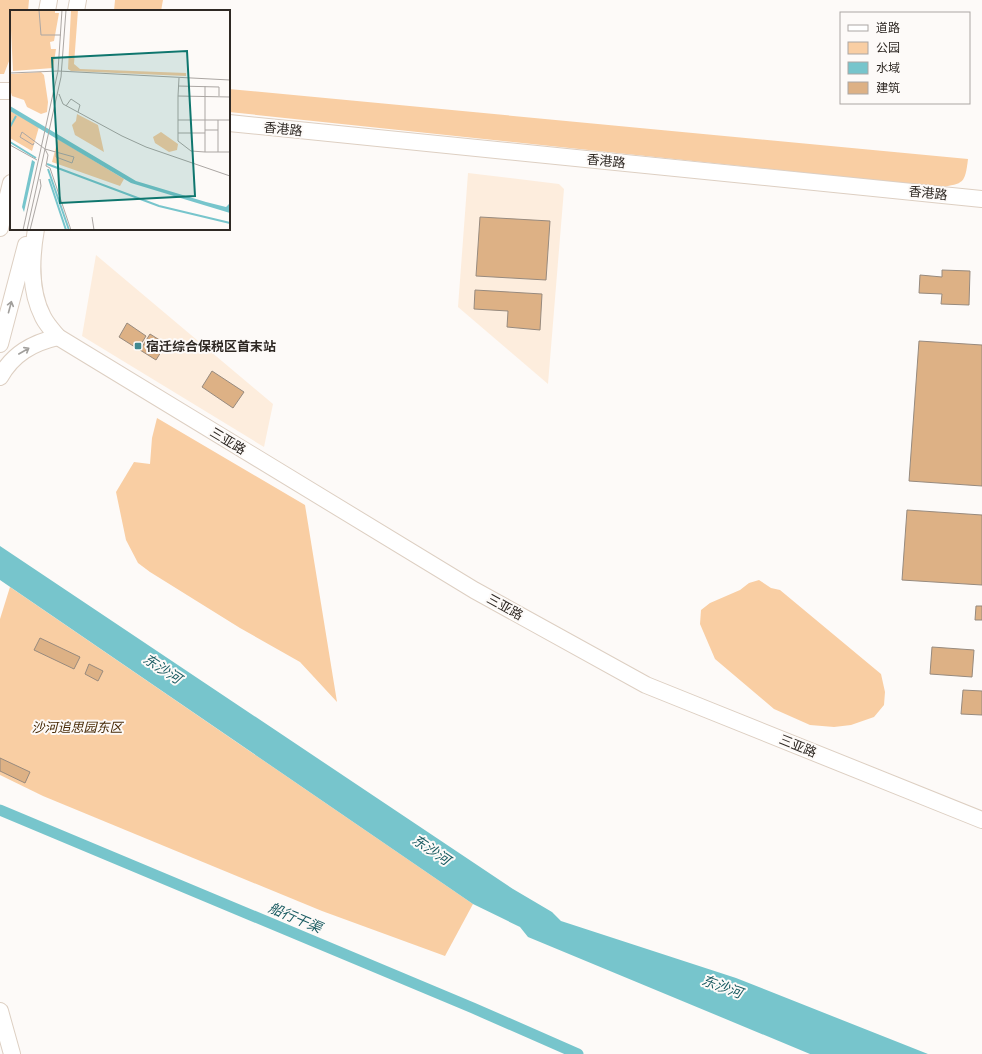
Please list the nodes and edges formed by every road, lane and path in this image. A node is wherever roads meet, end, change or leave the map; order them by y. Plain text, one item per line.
1 (49, 0) edge
2 (78, 0) edge
3 (47, 10) edge
4 (76, 10) edge
5 (230, 123) edge
6 (10, 186) edge
7 (982, 199) edge
8 (0, 228) edge
9 (30, 230) edge
10 (36, 230) edge
11 (58, 337) junction
12 (0, 344) edge
13 (0, 377) edge
14 (982, 820) edge
15 (0, 1011) edge
16 (12, 1054) edge

1 - 3 street
2 - 4 street
5 - 7 street, 香港路
6 - 8 street
12 -> 9 street
10 - 11 street
13 -> 11 street
11 - 14 street, 三亚路
15 - 16 street

